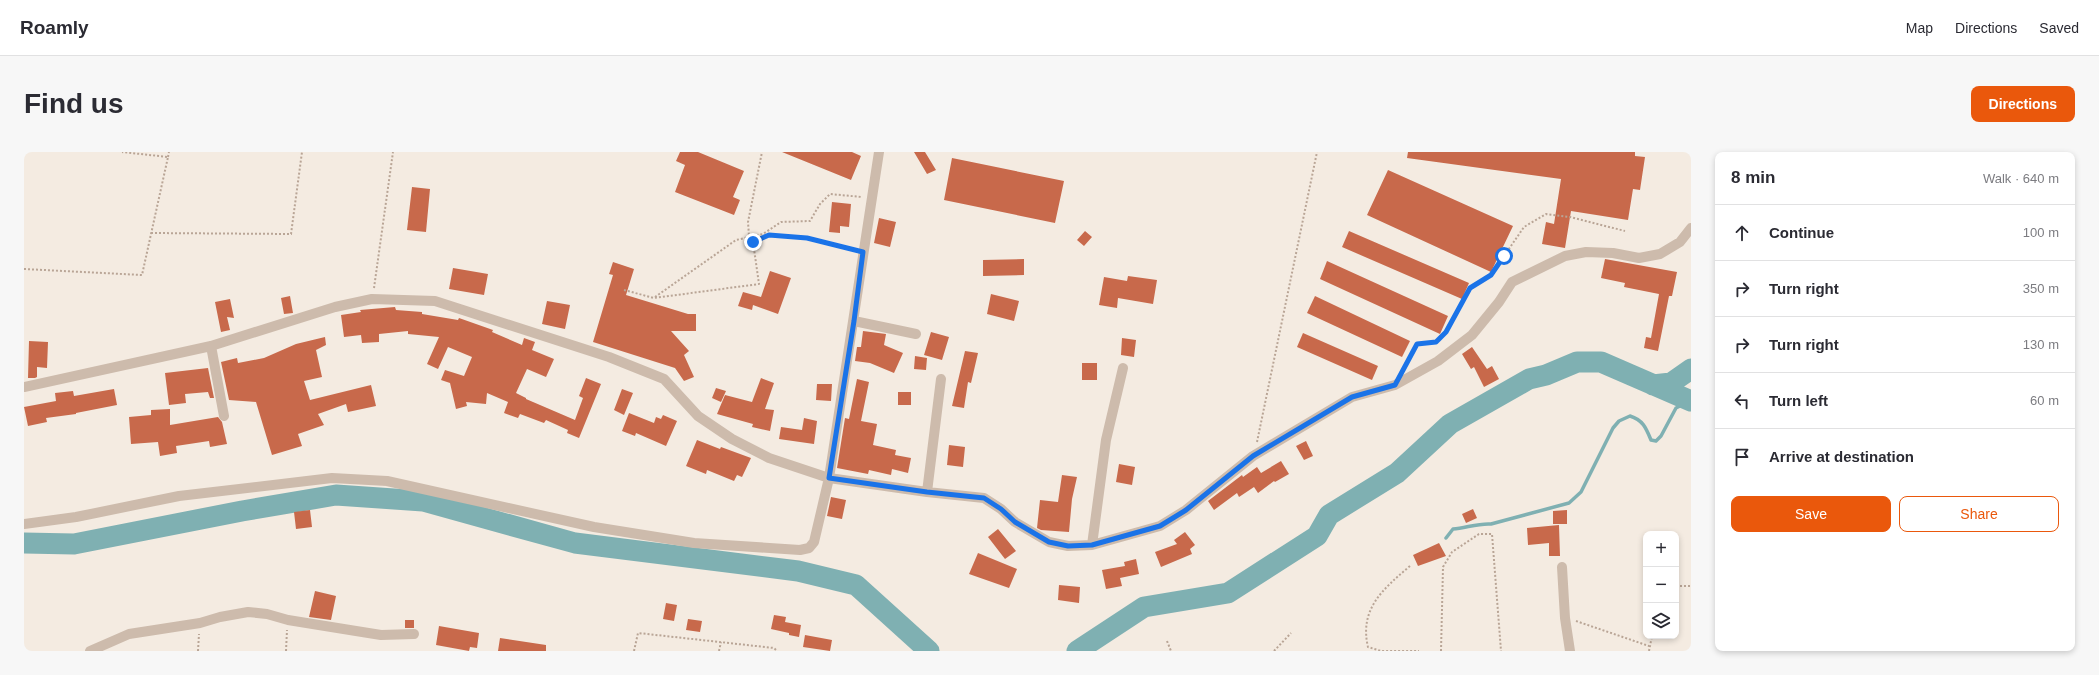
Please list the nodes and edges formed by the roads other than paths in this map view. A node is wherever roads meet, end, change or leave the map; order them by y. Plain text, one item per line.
1 (879, 152) edge
2 (1691, 228) edge
3 (854, 321) junction
4 (916, 334) dead end
5 (211, 346) junction
6 (1123, 368) dead end
7 (941, 380) dead end
8 (24, 387) edge
9 (224, 416) dead end
10 (829, 478) junction
11 (927, 492) junction
12 (24, 524) edge
13 (1092, 545) junction
14 (1562, 567) dead end
15 (414, 634) dead end
16 (90, 651) edge
17 (1570, 651) edge

1 - 3 street
2 - 13 street
3 - 4 street
3 - 10 street
5 - 8 street
5 - 9 street
5 - 10 street
6 - 13 street
7 - 11 street
10 - 11 street
10 - 12 street
11 - 13 street
14 - 17 street
15 - 16 street

